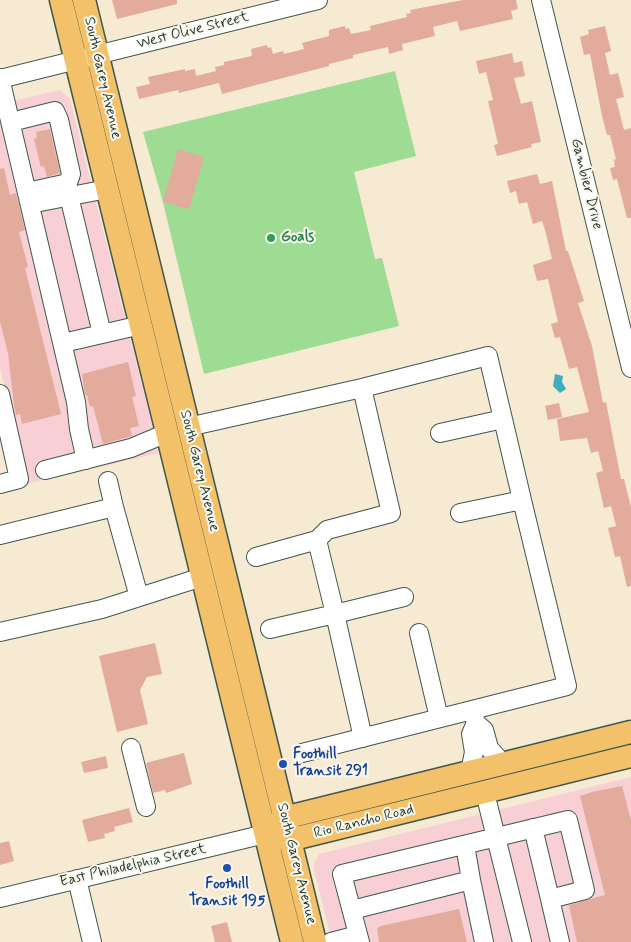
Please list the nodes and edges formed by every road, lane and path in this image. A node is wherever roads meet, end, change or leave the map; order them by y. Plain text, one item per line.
1 (61, 0) edge
2 (84, 0) edge
3 (318, 0) edge
4 (541, 0) edge
5 (87, 57) junction
6 (0, 79) edge
7 (11, 122) junction
8 (107, 189) junction
9 (68, 196) junction
10 (29, 198) junction
11 (141, 325) junction
12 (102, 334) junction
13 (63, 343) junction
14 (631, 368) edge
15 (362, 388) junction
16 (0, 394) edge
17 (503, 419) junction
18 (178, 430) junction
19 (440, 433) dead end
20 (86, 460) junction
21 (45, 470) dead end
22 (108, 481) dead end
23 (0, 484) edge
24 (522, 500) junction
25 (114, 507) junction
26 (460, 514) dead end
27 (0, 535) edge
28 (317, 540) junction
29 (256, 557) dead end
30 (202, 577) junction
31 (139, 597) junction
32 (404, 597) dead end
33 (334, 614) junction
34 (270, 630) dead end
35 (0, 632) edge
36 (419, 633) dead end
37 (474, 717) junction
38 (439, 718) junction
39 (630, 735) edge
40 (363, 738) junction
41 (131, 748) dead end
42 (302, 753) dead end
43 (544, 753) junction
44 (631, 756) edge
45 (502, 763) junction
46 (470, 772) junction
47 (485, 793) junction
48 (146, 807) dead end
49 (284, 818) junction
50 (533, 828) junction
51 (265, 834) junction
52 (496, 838) junction
53 (289, 840) junction
54 (465, 845) junction
55 (77, 879) junction
56 (471, 880) junction
57 (0, 898) edge
58 (550, 899) junction
59 (352, 910) junction
60 (359, 938) edge
61 (92, 942) edge
62 (292, 942) edge
63 (315, 942) edge
64 (331, 942) edge
65 (484, 942) edge
66 (522, 942) edge
67 (560, 942) edge

1 - 5 main road, South Garey Avenue
2 - 5 main road, South Garey Avenue
3 - 5 street, West Olive Street
4 - 14 street, Gambier Drive
5 - 6 street, West Olive Street
5 - 8 main road, South Garey Avenue
5 - 18 main road, South Garey Avenue
6 - 7 street
7 - 10 street
7 - 10 street
8 - 9 street
8 - 11 main road, South Garey Avenue
9 - 10 street
9 - 12 street
10 - 13 street
11 - 12 street
11 - 18 main road, South Garey Avenue
12 - 13 street
13 - 20 street
15 - 17 street
15 - 18 street
15 - 28 street
16 - 23 street
17 - 19 street
17 - 24 street
18 - 20 street
18 - 30 main road, South Garey Avenue
18 - 49 main road, South Garey Avenue
20 - 21 street
22 - 25 street
24 - 26 street
24 - 37 street
25 - 27 street
25 - 31 street
28 - 29 street
28 - 33 street
30 - 31 street
30 - 51 main road, South Garey Avenue
31 - 35 street
32 - 33 street
33 - 34 street
33 - 40 street
36 - 38 street
37 - 38 street
37 - 45 street
37 - 46 street
38 - 40 street
39 - 43 main road, Rio Rancho Road
40 - 42 street
41 - 48 street
43 - 45 main road, Rio Rancho Road
43 - 47 main road
44 - 47 main road, Rio Rancho Road
45 - 46 main road, Rio Rancho Road
46 - 49 main road, Rio Rancho Road
47 - 52 street
47 - 53 main road, Rio Rancho Road
49 - 51 main road, Rio Rancho Road
49 - 53 main road, South Garey Avenue
50 - 52 street
50 - 58 street
50 - 58 street
51 - 53 main road, Rio Rancho Road
51 - 55 street, East Philadelphia Street
51 - 62 main road, South Garey Avenue
52 - 54 street
52 - 66 street
53 - 63 main road, South Garey Avenue
54 - 56 street
54 - 59 street
55 - 57 street, East Philadelphia Street
55 - 61 street
56 - 59 street
56 - 65 street
58 - 67 street
59 - 60 street
60 - 64 street

